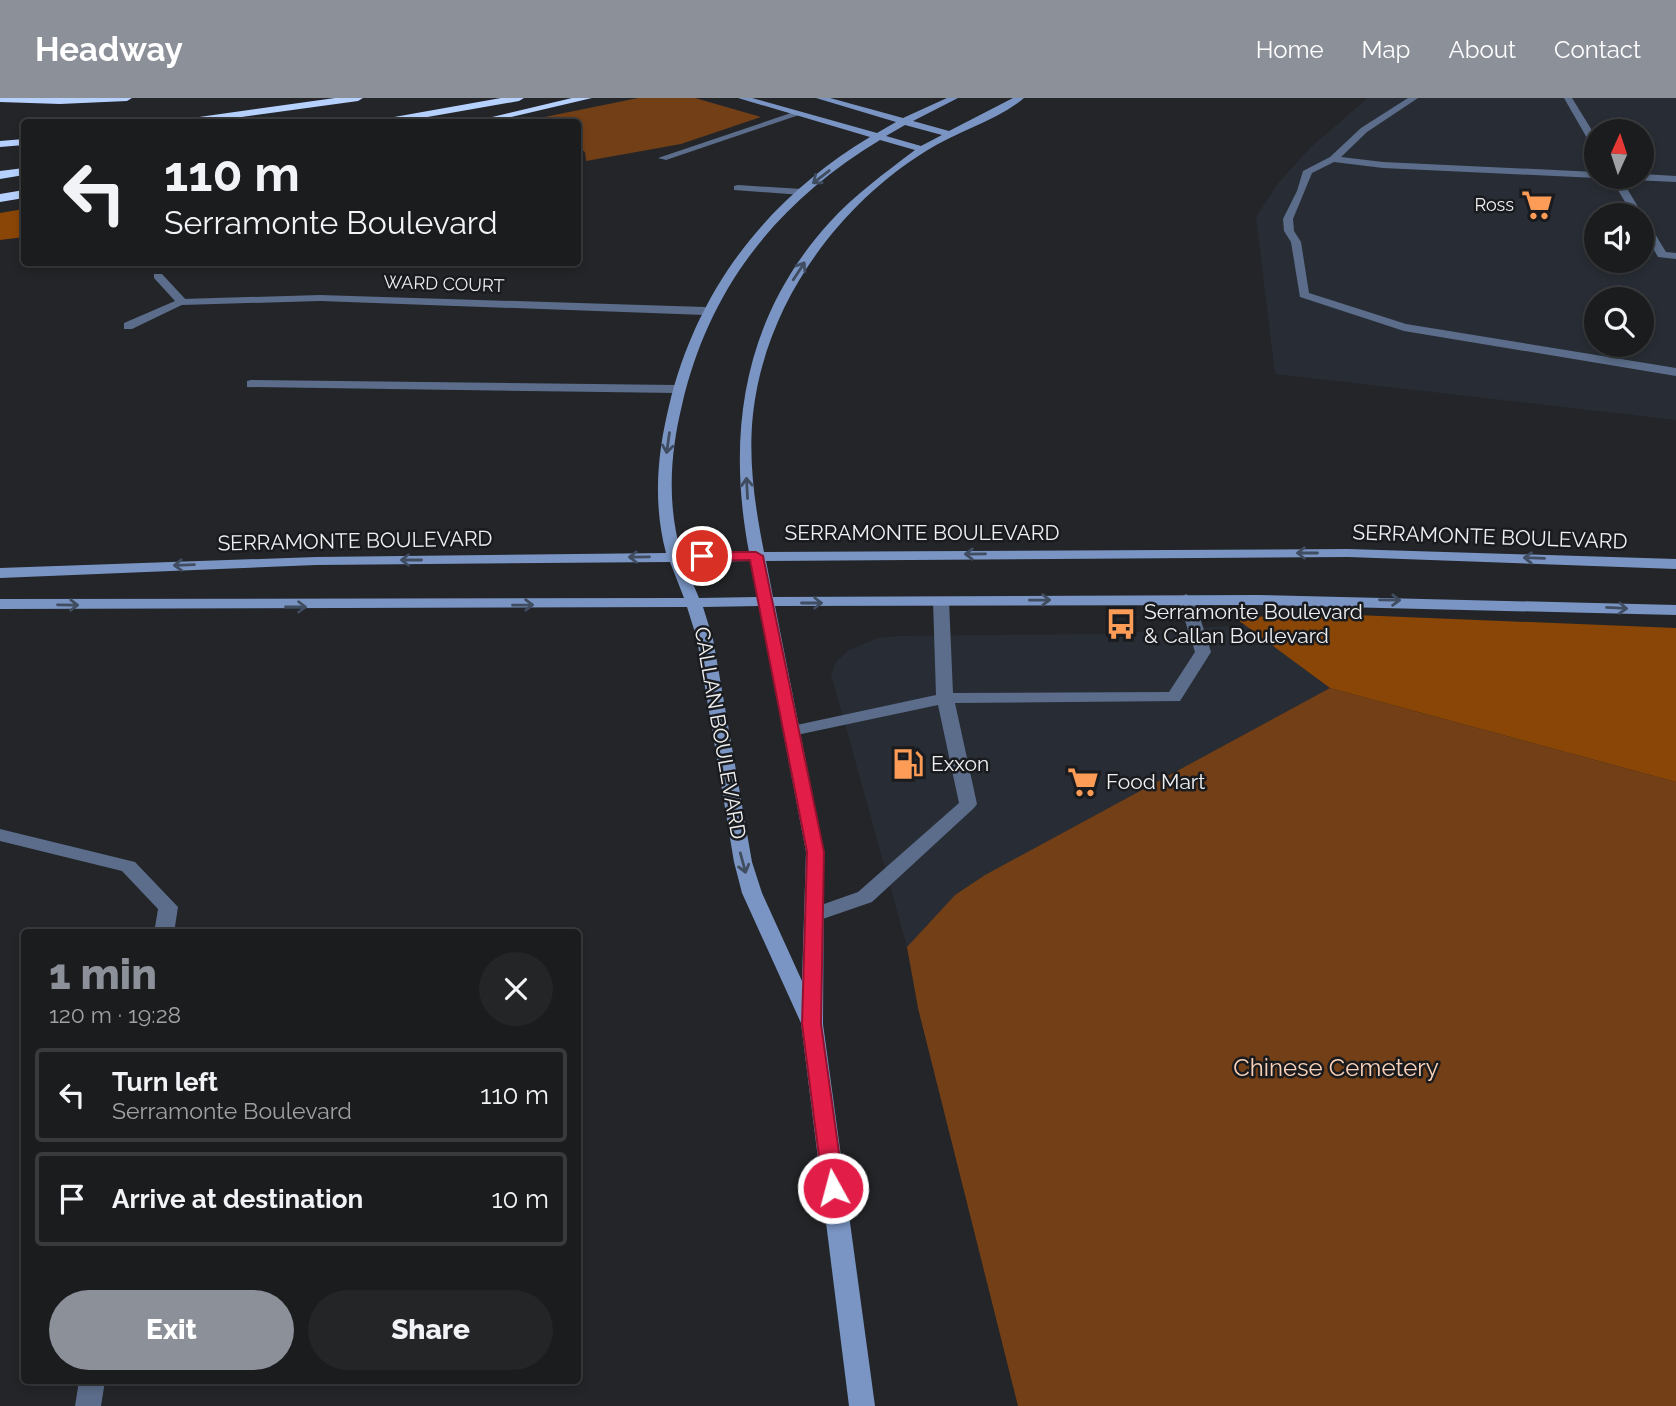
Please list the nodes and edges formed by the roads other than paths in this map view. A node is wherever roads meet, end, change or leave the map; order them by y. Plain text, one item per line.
1 (127, 98) edge
2 (358, 98) edge
3 (519, 98) edge
4 (741, 98) edge
5 (820, 98) edge
6 (954, 98) edge
7 (1020, 98) edge
8 (1414, 98) edge
9 (1568, 98) edge
10 (0, 99) edge
11 (581, 99) edge
12 (797, 114) junction
13 (206, 119) edge
14 (400, 119) edge
15 (491, 119) edge
16 (904, 121) junction
17 (1584, 125) edge
18 (948, 134) junction
19 (877, 137) junction
20 (21, 142) edge
21 (0, 144) edge
22 (922, 149) junction
23 (663, 158) dead end
24 (1333, 159) junction
25 (21, 172) edge
26 (1584, 174) edge
27 (0, 175) edge
28 (1654, 178) edge
29 (1676, 179) edge
30 (738, 188) dead end
31 (803, 192) junction
32 (21, 194) edge
33 (0, 198) edge
34 (1654, 241) edge
35 (1676, 256) edge
36 (158, 276) dead end
37 (182, 302) junction
38 (705, 311) junction
39 (128, 326) dead end
40 (1676, 372) edge
41 (251, 384) dead end
42 (677, 389) junction
43 (756, 556) junction
44 (675, 557) junction
45 (1676, 564) edge
46 (0, 573) edge
47 (1186, 599) junction
48 (941, 601) junction
49 (695, 603) junction
50 (765, 603) junction
51 (0, 604) edge
52 (1676, 610) edge
53 (945, 698) junction
54 (792, 731) junction
55 (0, 835) edge
56 (814, 915) junction
57 (165, 929) edge
58 (812, 1024) junction
59 (92, 1384) edge
60 (88, 1406) edge
61 (862, 1406) edge

1 - 10 highway
2 - 13 highway
3 - 14 highway
4 - 12 main road
5 - 16 main road
6 - 16 main road, CALLAN BOULEVARD
7 - 18 main road, CALLAN BOULEVARD
8 - 24 street
9 - 17 street
11 - 15 highway
12 - 19 main road
12 - 23 street
16 - 18 main road
16 - 19 main road, CALLAN BOULEVARD
18 - 22 main road, CALLAN BOULEVARD
19 - 22 main road
19 -> 31 main road, CALLAN BOULEVARD
20 - 21 highway
43 -> 22 main road, CALLAN BOULEVARD
24 - 26 street
24 - 40 street
25 - 27 highway
28 - 29 street
30 - 31 street
31 - 38 main road, CALLAN BOULEVARD
32 - 33 highway
34 - 35 street
36 - 37 street
37 - 38 street, WARD COURT
37 - 39 street
38 - 42 main road, CALLAN BOULEVARD
41 - 42 street
42 -> 44 main road, CALLAN BOULEVARD
43 - 44 main road, SERRAMONTE BOULEVARD
45 -> 43 main road, SERRAMONTE BOULEVARD
43 - 50 main road, CALLAN BOULEVARD
44 -> 46 main road, SERRAMONTE BOULEVARD
44 - 49 main road, CALLAN BOULEVARD
48 -> 47 main road
47 -> 52 main road
47 - 53 street
50 -> 48 main road
48 - 53 street
49 - 50 main road
51 -> 49 main road
49 -> 58 main road, CALLAN BOULEVARD
50 - 54 main road, CALLAN BOULEVARD
53 - 54 street
53 - 56 street
54 - 56 main road, CALLAN BOULEVARD
55 - 57 street
56 - 58 main road, CALLAN BOULEVARD
58 - 61 main road, CALLAN BOULEVARD
59 - 60 street

